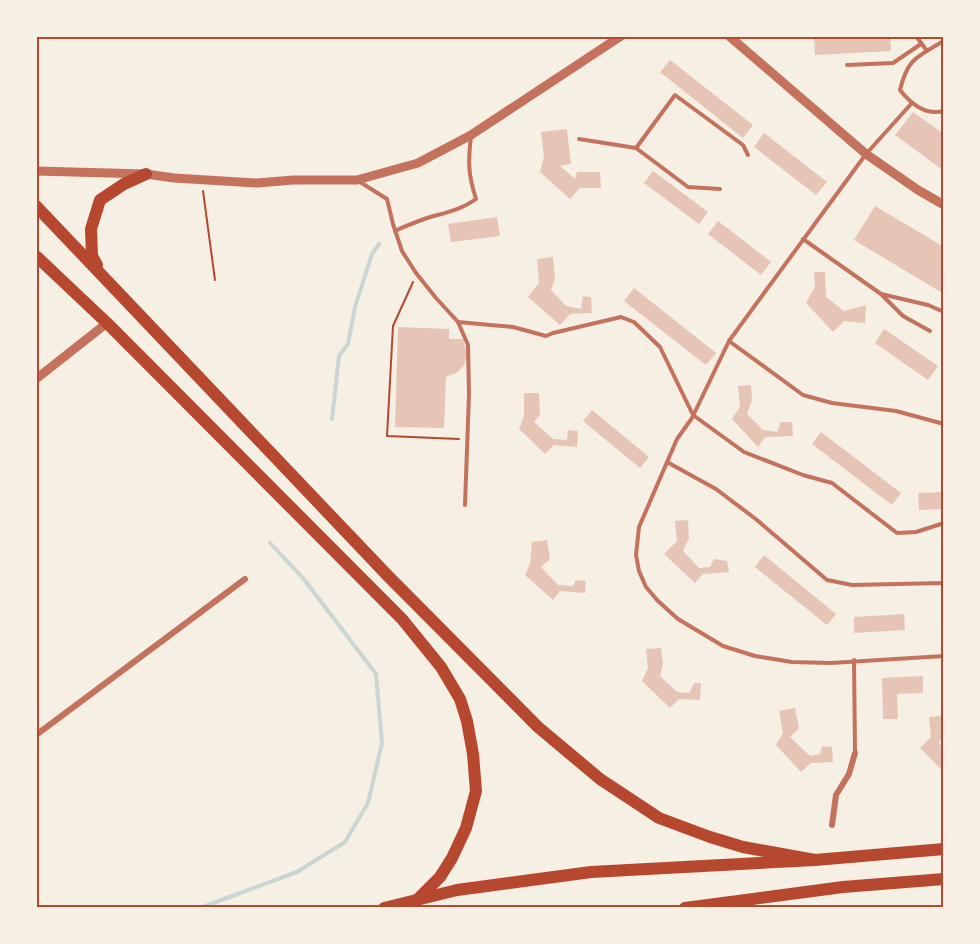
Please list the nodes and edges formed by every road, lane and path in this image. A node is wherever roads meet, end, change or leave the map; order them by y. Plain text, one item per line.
1 (621, 36) edge
2 (729, 36) edge
3 (916, 36) edge
4 (944, 43) edge
5 (921, 44) junction
6 (927, 51) junction
7 (847, 65) dead end
8 (911, 104) junction
9 (943, 112) edge
10 (471, 135) junction
11 (579, 139) dead end
12 (636, 148) junction
13 (866, 154) junction
14 (748, 155) dead end
15 (36, 171) edge
16 (146, 174) junction
17 (202, 179) junction
18 (357, 180) junction
19 (720, 189) dead end
20 (944, 205) edge
21 (36, 206) edge
22 (395, 231) junction
23 (803, 240) junction
24 (36, 256) edge
25 (416, 273) junction
26 (104, 277) junction
27 (215, 280) dead end
28 (880, 294) junction
29 (944, 312) edge
30 (458, 321) junction
31 (107, 322) junction
32 (930, 331) dead end
33 (729, 341) junction
34 (36, 379) edge
35 (693, 415) junction
36 (944, 424) edge
37 (468, 440) junction
38 (667, 462) junction
39 (465, 505) dead end
40 (944, 523) edge
41 (245, 579) dead end
42 (944, 582) edge
43 (944, 656) edge
44 (854, 660) junction
45 (36, 735) edge
46 (855, 753) joint
47 (832, 825) dead end
48 (944, 849) edge
49 (815, 860) junction
50 (944, 879) edge
51 (384, 908) edge
52 (410, 908) edge
53 (686, 908) edge

1 - 10 street
2 - 13 street
3 - 5 lane
4 - 6 lane
5 - 6 lane
5 - 7 lane
6 - 8 lane
8 - 9 lane
8 - 13 lane
10 - 18 street
10 - 22 lane
11 - 12 lane
12 - 14 lane
12 - 19 lane
13 - 20 street
13 - 23 lane
15 - 16 street
16 - 17 street
16 - 26 highway
17 - 18 street
17 - 27 path
18 - 22 lane
21 - 26 highway
22 - 25 lane
23 - 28 lane
23 - 33 lane
24 - 31 highway
25 - 30 lane
25 - 37 path
26 - 49 highway
28 - 29 lane
28 - 32 lane
30 - 35 lane
30 - 37 lane
31 - 34 street
31 - 52 highway
33 - 35 lane
33 - 36 lane
35 - 38 lane
35 - 40 lane
37 - 39 lane
38 - 42 lane
38 - 44 lane
41 - 45 street
43 - 44 lane
44 - 46 lane
46 - 47 street
48 - 49 highway
49 - 51 highway
50 - 53 highway

